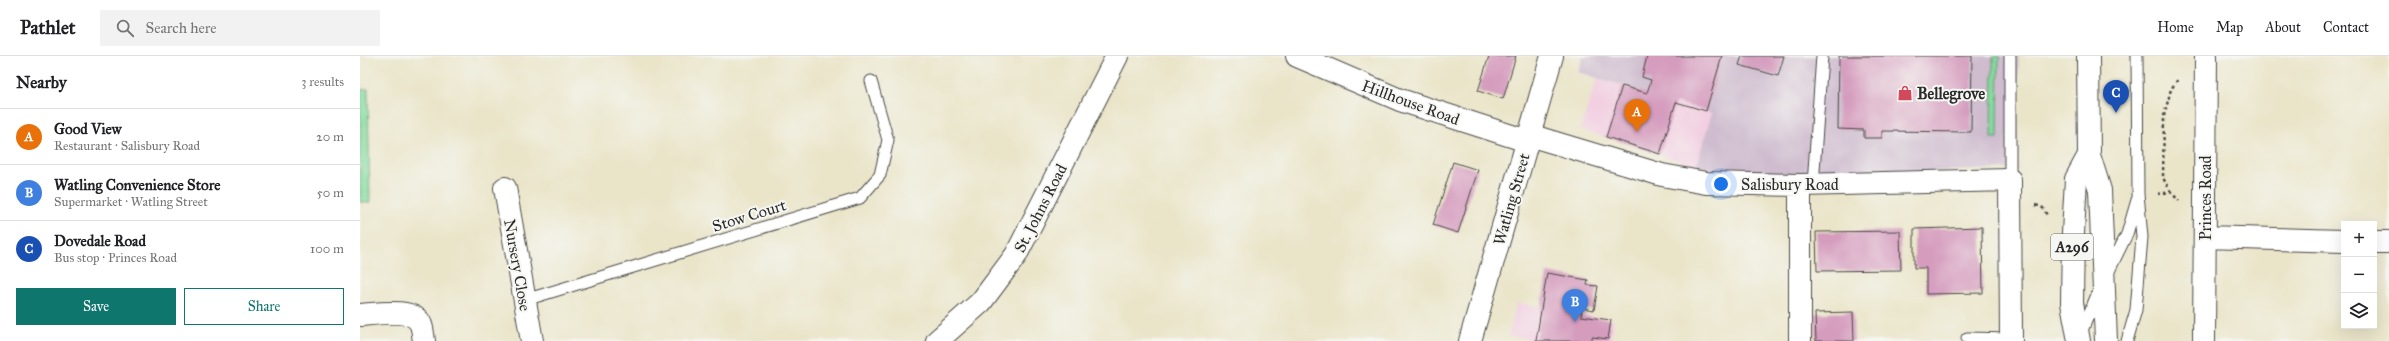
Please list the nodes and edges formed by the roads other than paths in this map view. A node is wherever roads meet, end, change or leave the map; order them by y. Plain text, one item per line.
1 (1117, 56) edge
2 (1296, 56) edge
3 (1552, 56) edge
4 (1822, 56) edge
5 (2010, 56) edge
6 (2088, 56) edge
7 (2137, 56) edge
8 (2206, 60) edge
9 (871, 81) dead end
10 (1528, 138) junction
11 (2089, 155) junction
12 (2010, 180) junction
13 (1807, 185) junction
14 (505, 188) dead end
15 (2138, 194) junction
16 (2205, 238) junction
17 (2341, 241) edge
18 (2377, 242) edge
19 (2389, 242) edge
20 (2103, 282) junction
21 (525, 300) junction
22 (360, 315) edge
23 (1967, 338) dead end
24 (2011, 340) edge
25 (424, 341) edge
26 (532, 341) edge
27 (937, 341) edge
28 (1470, 341) edge
29 (1800, 341) edge
30 (2079, 341) edge
31 (2106, 341) edge
32 (2127, 341) edge
33 (2204, 341) edge

1 - 27 street, St. Johns Road
2 - 10 street, Hillhouse Road
3 - 10 street, Watling Street
4 - 13 lane
5 - 12 lane
6 - 11 street, A296
7 - 15 lane
8 - 16 street, Princes Road
9 - 21 lane, Stow Court
10 - 13 street, Salisbury Road
10 - 28 street, Watling Street
11 - 20 street, A296
11 - 30 street, A296
12 - 13 street, Salisbury Road
12 - 24 street
13 - 29 street
14 - 21 street, Nursery Close
15 - 20 lane
15 - 32 lane
16 - 17 street
16 - 33 street, Princes Road
18 - 19 street
20 - 30 lane
20 - 31 street, A296
21 - 26 street, Nursery Close
22 - 25 street
23 - 24 lane

